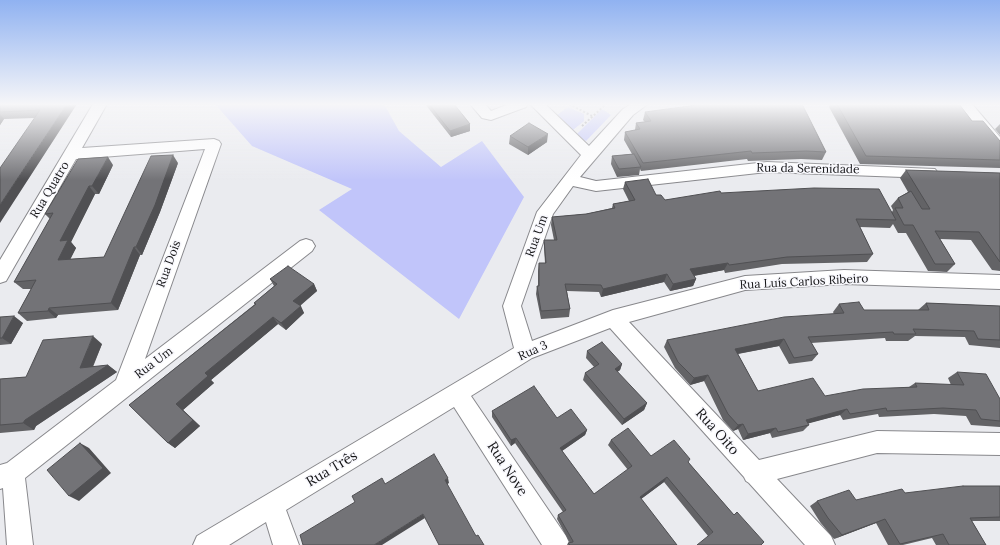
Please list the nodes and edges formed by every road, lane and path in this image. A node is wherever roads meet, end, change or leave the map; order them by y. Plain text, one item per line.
1 (86, 129) edge
2 (563, 129) edge
3 (611, 129) edge
4 (986, 129) edge
5 (1000, 146) edge
6 (72, 154) junction
7 (589, 155) junction
8 (944, 173) edge
9 (569, 180) junction
10 (306, 246) dead end
11 (0, 276) edge
12 (1000, 282) edge
13 (613, 318) junction
14 (525, 352) junction
15 (125, 385) junction
16 (457, 393) junction
17 (1000, 444) edge
18 (754, 473) junction
19 (6, 475) edge
20 (272, 505) junction
21 (20, 545) edge
22 (206, 545) edge
23 (286, 545) edge
24 (557, 545) edge
25 (822, 545) edge

1 - 6 street, Rua Quatro
2 - 7 street
3 - 7 street, Rua Um
4 - 5 street
6 - 11 street, Rua Quatro
6 - 15 street, Rua Dois
7 - 9 street, Rua Um
8 - 9 street, Rua da Serenidade
9 - 14 street, Rua Um
10 - 15 street, Rua Um
12 - 13 street, Rua Luís Carlos Ribeiro
13 - 14 street, Rua 3
13 - 18 street, Rua Oito
14 - 16 street, Rua 3
15 - 19 street, Rua Um
16 - 20 street, Rua Três
16 - 24 street, Rua Nove
17 - 18 street
18 - 25 street, Rua Oito
19 - 21 street
20 - 22 street, Rua Três
20 - 23 street

